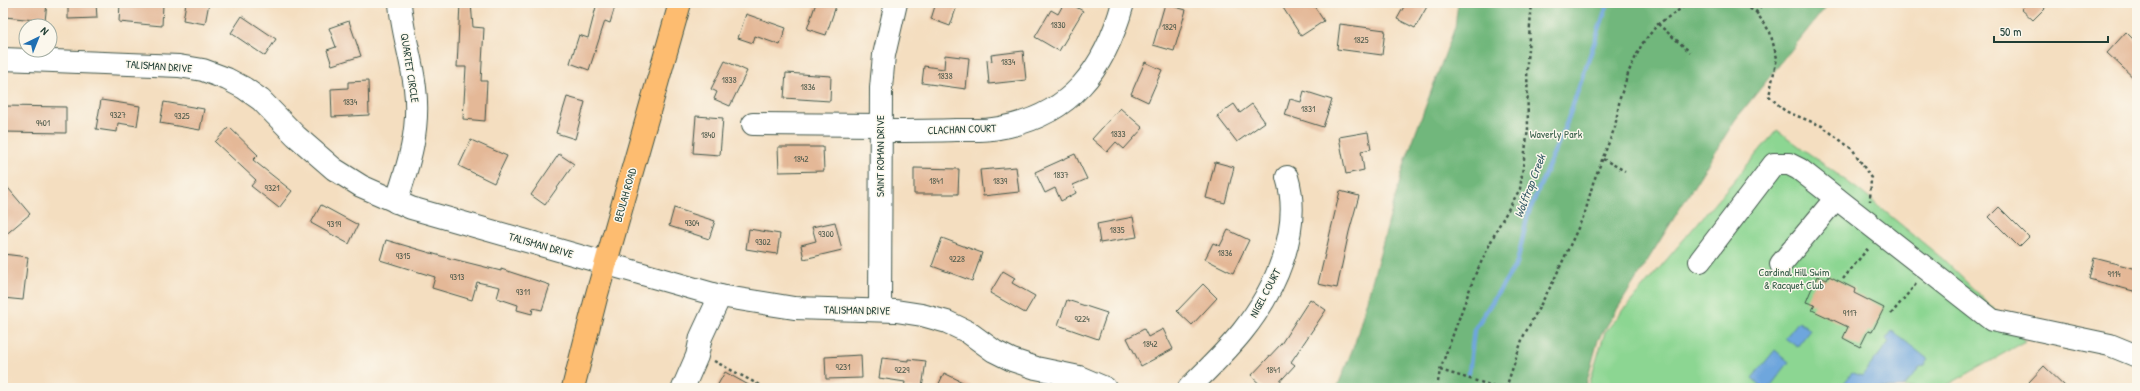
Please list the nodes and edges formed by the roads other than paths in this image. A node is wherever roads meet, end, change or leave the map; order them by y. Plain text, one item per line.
1 (400, 3) edge
2 (680, 3) edge
3 (896, 3) edge
4 (1123, 3) edge
5 (3, 59) edge
6 (753, 124) dead end
7 (880, 128) junction
8 (1287, 177) dead end
9 (1836, 198) junction
10 (396, 202) junction
11 (1700, 261) dead end
12 (606, 263) junction
13 (1781, 264) dead end
14 (720, 296) junction
15 (880, 310) junction
16 (701, 337) junction
17 (2137, 356) edge
18 (573, 388) edge
19 (668, 388) edge
20 (683, 388) edge
21 (1105, 388) edge
22 (1189, 388) edge

1 - 10 street, QUARTET CIRCLE
2 - 12 main road, BEULAH ROAD
3 - 7 street, SAINT ROMAN DRIVE
4 - 7 street, CLACHAN COURT
5 - 10 street, TALISMAN DRIVE
6 - 7 street, CLACHAN COURT
7 - 15 street, SAINT ROMAN DRIVE
8 - 22 street, NIGEL COURT
9 - 11 street
9 - 13 street
9 - 17 street
10 - 12 street, TALISMAN DRIVE
12 - 14 street, TALISMAN DRIVE
12 - 18 main road, BEULAH ROAD
14 - 15 street, TALISMAN DRIVE
14 - 16 street
15 - 21 street, TALISMAN DRIVE
16 - 19 street
16 - 20 street

